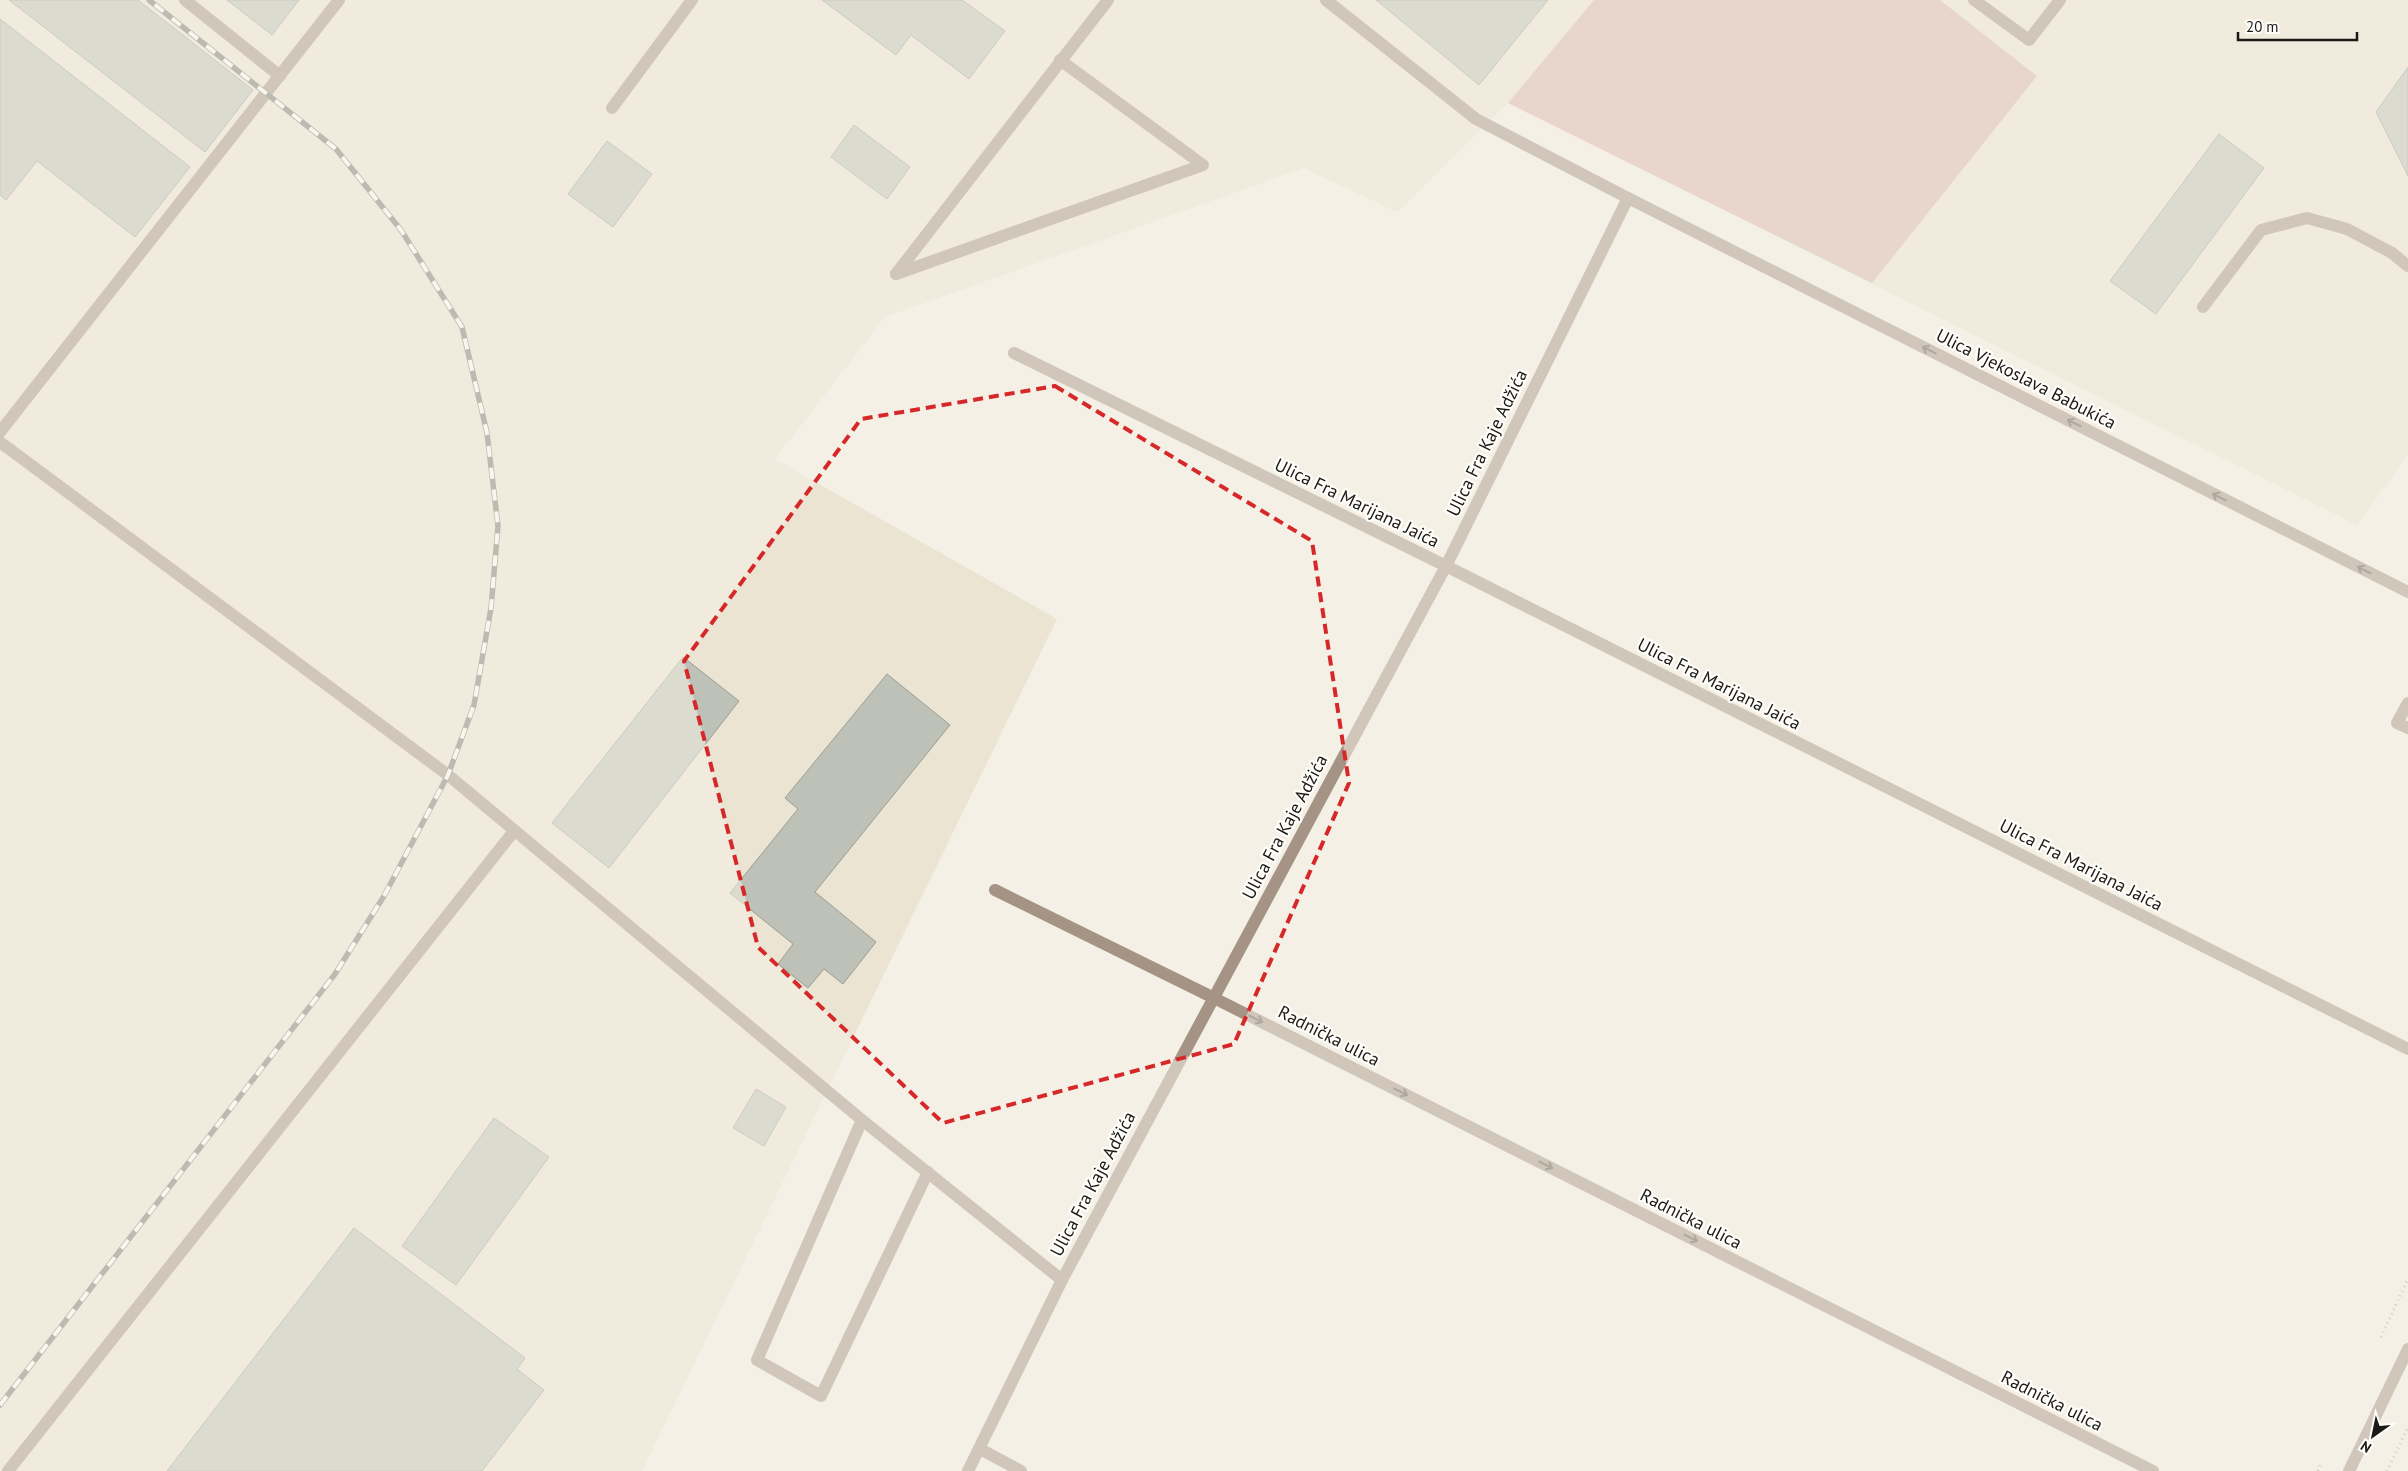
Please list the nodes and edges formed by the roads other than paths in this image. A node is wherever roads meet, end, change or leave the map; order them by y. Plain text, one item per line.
1 (185, 0) edge
2 (340, 0) edge
3 (692, 0) edge
4 (1108, 0) edge
5 (1326, 0) edge
6 (1974, 0) edge
7 (2060, 0) edge
8 (1060, 60) junction
9 (280, 76) junction
10 (612, 108) dead end
11 (1628, 198) junction
12 (2408, 266) edge
13 (2203, 307) dead end
14 (1014, 353) dead end
15 (0, 432) edge
16 (0, 442) edge
17 (1446, 566) junction
18 (2408, 592) edge
19 (2408, 703) edge
20 (2408, 728) edge
21 (514, 831) junction
22 (995, 890) dead end
23 (1212, 997) junction
24 (2408, 1048) edge
25 (862, 1120) junction
26 (928, 1172) junction
27 (1062, 1280) junction
28 (2408, 1349) edge
29 (980, 1449) junction
30 (8, 1471) edge
31 (968, 1471) edge
32 (1021, 1471) edge
33 (2153, 1471) edge
34 (2349, 1471) edge

1 - 9 street
2 - 9 street
3 - 10 street
4 - 8 street
5 - 11 street, Ulica Vjekoslava Babukića
6 - 7 street
8 - 8 street
9 - 15 street
11 - 17 street, Ulica Fra Kaje Adžića
18 -> 11 street, Ulica Vjekoslava Babukića
12 - 13 street
14 - 17 street, Ulica Fra Marijana Jaića
16 - 21 street
17 - 23 street, Ulica Fra Kaje Adžića
17 - 24 street, Ulica Fra Marijana Jaića
19 - 20 street
21 - 25 street
21 - 30 street
22 - 23 street, Radnička ulica
23 - 27 street, Ulica Fra Kaje Adžića
23 -> 33 street, Radnička ulica
25 - 26 street
25 - 26 street
26 - 27 street
27 - 29 street, Ulica Fra Kaje Adžića
28 - 34 street
29 - 31 street, Ulica Fra Kaje Adžića
29 - 32 street

